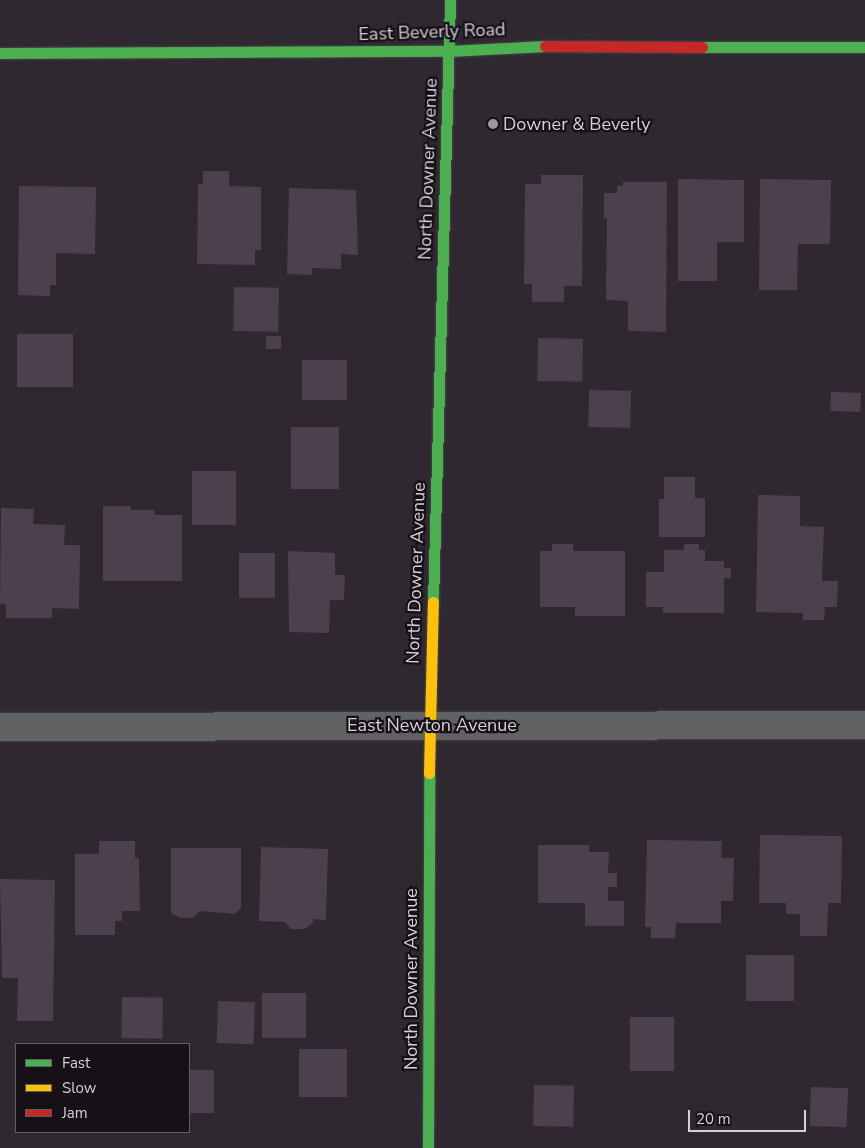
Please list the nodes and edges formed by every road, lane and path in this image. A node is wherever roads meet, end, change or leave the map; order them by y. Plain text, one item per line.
1 (450, 0) edge
2 (865, 47) edge
3 (449, 51) junction
4 (0, 53) edge
5 (429, 725) junction
6 (865, 725) edge
7 (0, 727) edge
8 (428, 1148) edge

1 - 3 street, North Downer Avenue
2 - 3 street, East Beverly Road
3 - 4 street, East Beverly Road
3 - 5 street, North Downer Avenue
5 - 6 street, East Newton Avenue
5 - 7 street, East Newton Avenue
5 - 8 street, North Downer Avenue

